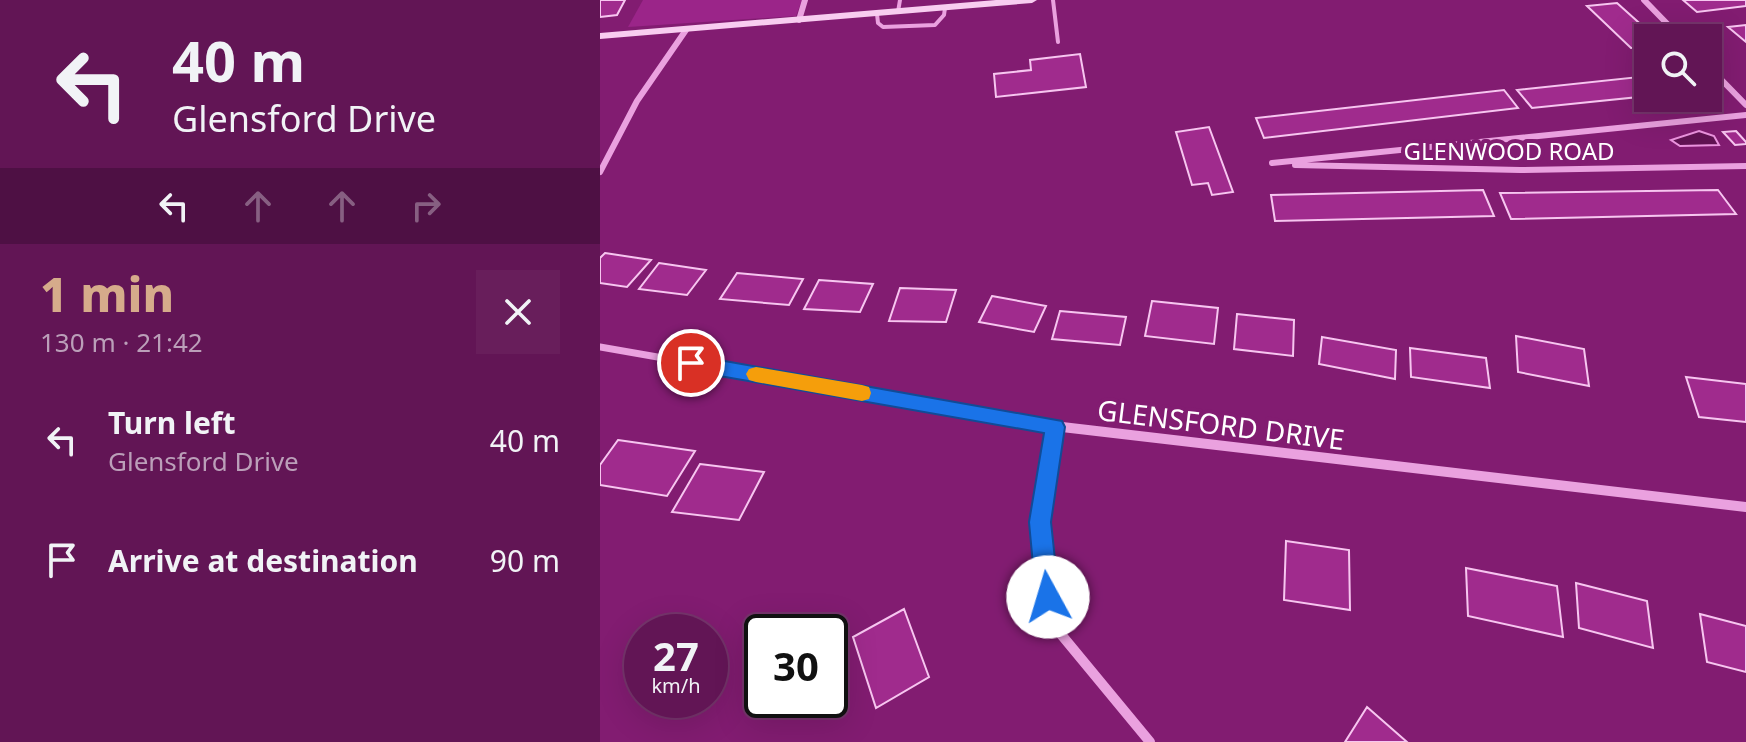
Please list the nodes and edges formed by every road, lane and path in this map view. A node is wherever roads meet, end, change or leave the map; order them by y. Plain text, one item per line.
1 (805, 0) edge
2 (1031, 0) edge
3 (1053, 0) edge
4 (1644, 0) edge
5 (993, 2) edge
6 (899, 6) edge
7 (945, 8) junction
8 (877, 14) junction
9 (799, 20) junction
10 (1667, 24) edge
11 (686, 30) junction
12 (600, 36) edge
13 (1058, 42) dead end
14 (1722, 80) edge
15 (1746, 105) edge
16 (1746, 115) edge
17 (1746, 166) edge
18 (600, 172) edge
19 (600, 347) edge
20 (1055, 427) junction
21 (1746, 507) edge
22 (1150, 742) edge

1 - 9 street
2 - 5 main road
3 - 13 lane
4 - 10 street
5 - 7 main road
6 - 7 main road
6 - 8 main road
7 - 8 lane
8 - 9 main road
9 - 11 main road
11 - 12 main road
11 - 18 street
14 - 15 street
16 - 17 street, GLENWOOD ROAD
19 - 20 street, GLENSFORD DRIVE
20 - 21 street, GLENSFORD DRIVE
20 - 22 street

